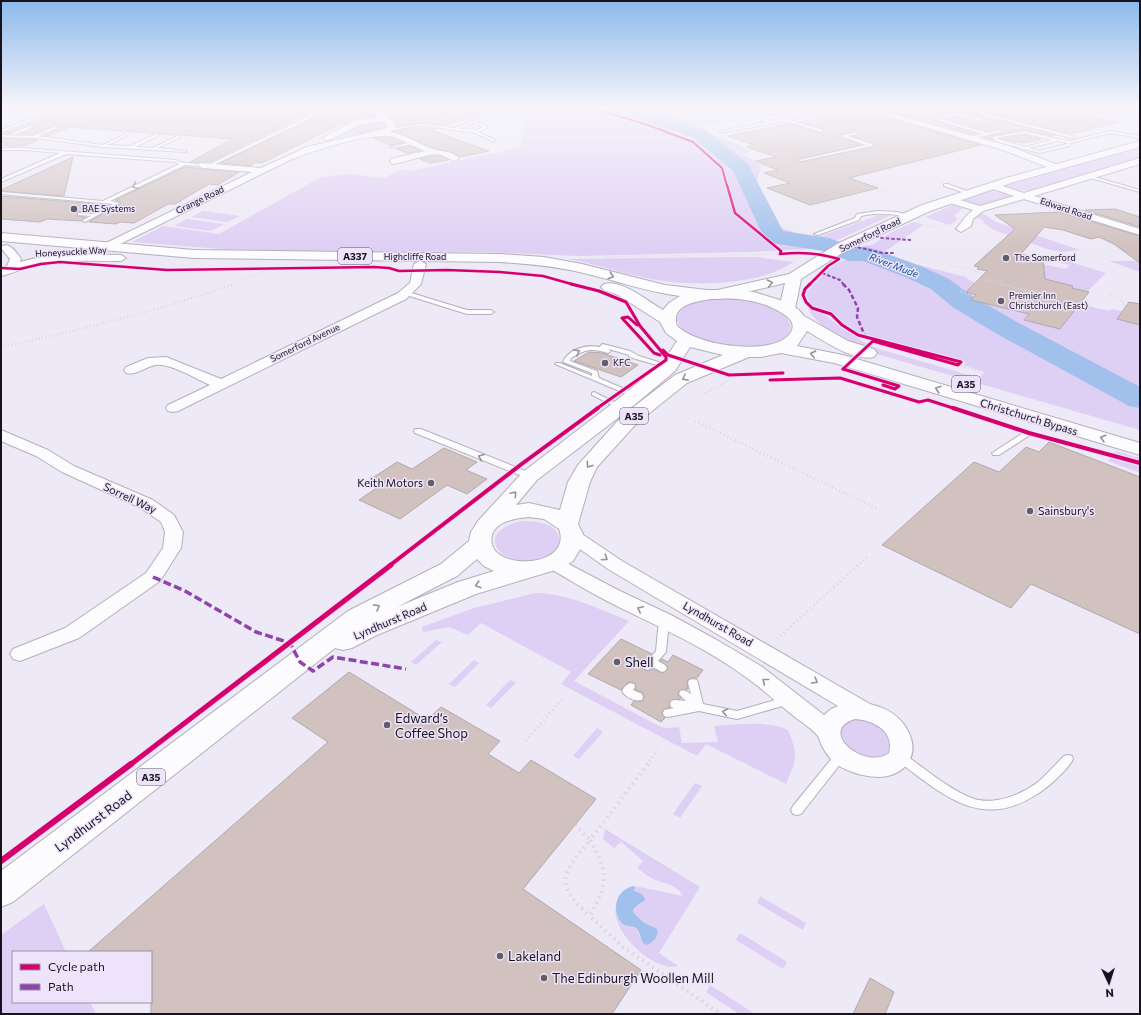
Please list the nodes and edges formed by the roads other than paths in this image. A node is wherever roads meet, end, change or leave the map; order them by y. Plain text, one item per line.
1 (57, 155) edge
2 (107, 155) edge
3 (228, 155) edge
4 (295, 155) edge
5 (418, 155) edge
6 (448, 155) edge
7 (823, 155) edge
8 (1023, 155) edge
9 (1098, 155) edge
10 (454, 158) dead end
11 (801, 160) dead end
12 (394, 161) dead end
13 (1139, 162) edge
14 (183, 164) junction
15 (205, 166) junction
16 (1055, 167) junction
17 (264, 168) junction
18 (1088, 176) junction
19 (1, 181) edge
20 (946, 185) dead end
21 (993, 186) junction
22 (1140, 191) edge
23 (1, 193) edge
24 (970, 193) junction
25 (1024, 196) junction
26 (950, 200) junction
27 (104, 202) junction
28 (980, 209) junction
29 (80, 214) dead end
30 (96, 215) junction
31 (910, 216) junction
32 (85, 221) dead end
33 (961, 229) dead end
34 (1140, 232) edge
35 (816, 234) dead end
36 (3, 245) edge
37 (106, 247) junction
38 (121, 258) junction
39 (420, 264) junction
40 (12, 267) junction
41 (1, 273) edge
42 (794, 277) junction
43 (405, 293) junction
44 (712, 294) junction
45 (491, 312) dead end
46 (792, 314) junction
47 (667, 320) junction
48 (686, 340) junction
49 (584, 343) dead end
50 (779, 347) junction
51 (608, 351) dead end
52 (746, 352) junction
53 (622, 355) dead end
54 (636, 357) junction
55 (558, 364) dead end
56 (669, 367) junction
57 (131, 370) dead end
58 (596, 379) junction
59 (220, 384) junction
60 (594, 394) dead end
61 (627, 401) junction
62 (173, 408) dead end
63 (418, 431) dead end
64 (1029, 433) dead end
65 (2, 436) edge
66 (1140, 436) edge
67 (1140, 449) edge
68 (996, 453) dead end
69 (530, 476) junction
70 (570, 530) junction
71 (484, 534) junction
72 (553, 563) junction
73 (528, 569) junction
74 (664, 620) junction
75 (20, 654) dead end
76 (300, 662) junction
77 (662, 668) dead end
78 (692, 683) dead end
79 (630, 686) dead end
80 (684, 694) dead end
81 (638, 697) dead end
82 (790, 700) junction
83 (675, 704) dead end
84 (699, 707) junction
85 (864, 711) junction
86 (668, 713) dead end
87 (828, 732) junction
88 (841, 755) junction
89 (899, 757) junction
90 (1068, 759) dead end
91 (797, 810) dead end
92 (1, 891) edge

1 - 19 lane
2 - 14 lane
3 - 15 lane
4 - 17 street, Grange Road
5 - 12 street
6 - 10 street
7 - 11 lane
8 - 16 street
9 - 16 main road, Somerford Road
13 - 18 street
14 - 15 lane
14 -> 27 lane
15 - 17 street
16 - 21 main road, Somerford Road
17 - 37 street, Grange Road
18 - 22 lane
18 - 25 street
20 - 24 lane
21 - 24 main road, Somerford Road
21 - 25 street, Edward Road
23 - 27 lane
24 - 26 main road, Somerford Road
25 - 28 street
25 - 34 street, Edward Road
26 - 28 street
26 - 31 main road, Somerford Road
27 - 30 lane
28 - 33 street
29 - 30 lane
30 - 32 lane
31 - 35 lane
31 - 42 main road, Somerford Road
36 - 37 main road, Highcliffe Road / A337
36 - 38 main road, Highcliffe Road / A337
36 - 40 street
37 -> 44 main road, Highcliffe Road / A337
38 - 39 main road, Highcliffe Road / A337
38 - 40 street, Honeysuckle Way
39 - 43 street, Somerford Avenue
39 - 47 main road, Highcliffe Road / A337
40 - 41 street, Honeysuckle Way
44 -> 42 main road, Somerford Road
42 - 46 main road
43 - 45 lane
43 - 59 street, Somerford Avenue
44 - 46 main road, Christchurch Bypass
44 - 47 main road, Somerford Road
46 - 50 main road
46 - 66 main road, Christchurch Bypass / A35
47 - 48 main road, Highcliffe Road
48 - 52 main road
48 - 56 main road, Lyndhurst Road / A35
49 - 54 lane
50 - 52 main road
67 -> 50 main road, Christchurch Bypass / A35
58 -> 51 lane
52 -> 70 main road, A35
53 - 54 lane
54 - 56 lane
55 - 58 lane
56 - 61 main road, Lyndhurst Road / A35
57 - 59 street
58 - 61 lane
59 - 62 street, Somerford Avenue
60 - 61 lane
61 - 69 main road, Lyndhurst Road / A35
69 -> 63 lane
64 - 68 lane
65 - 75 street, Sorrell Way
71 -> 69 main road, Lyndhurst Road / A35
70 - 71 main road, A35
70 - 72 main road, A35
70 -> 85 street, Lyndhurst Road
71 - 73 main road, A35
76 -> 71 main road, Lyndhurst Road / A35
72 - 73 main road, A35
74 -> 72 street, Lyndhurst Road
73 -> 76 main road, Lyndhurst Road / A35
74 - 77 lane
82 -> 74 street, Lyndhurst Road
76 - 92 main road, Lyndhurst Road / A35
78 - 84 lane
79 - 81 lane
80 - 84 lane
82 -> 84 lane
82 - 87 street, Lyndhurst Road
83 - 84 lane
84 - 86 lane
85 - 87 street
85 - 89 street
87 - 88 street
88 - 89 street
88 - 91 lane
89 - 90 lane

